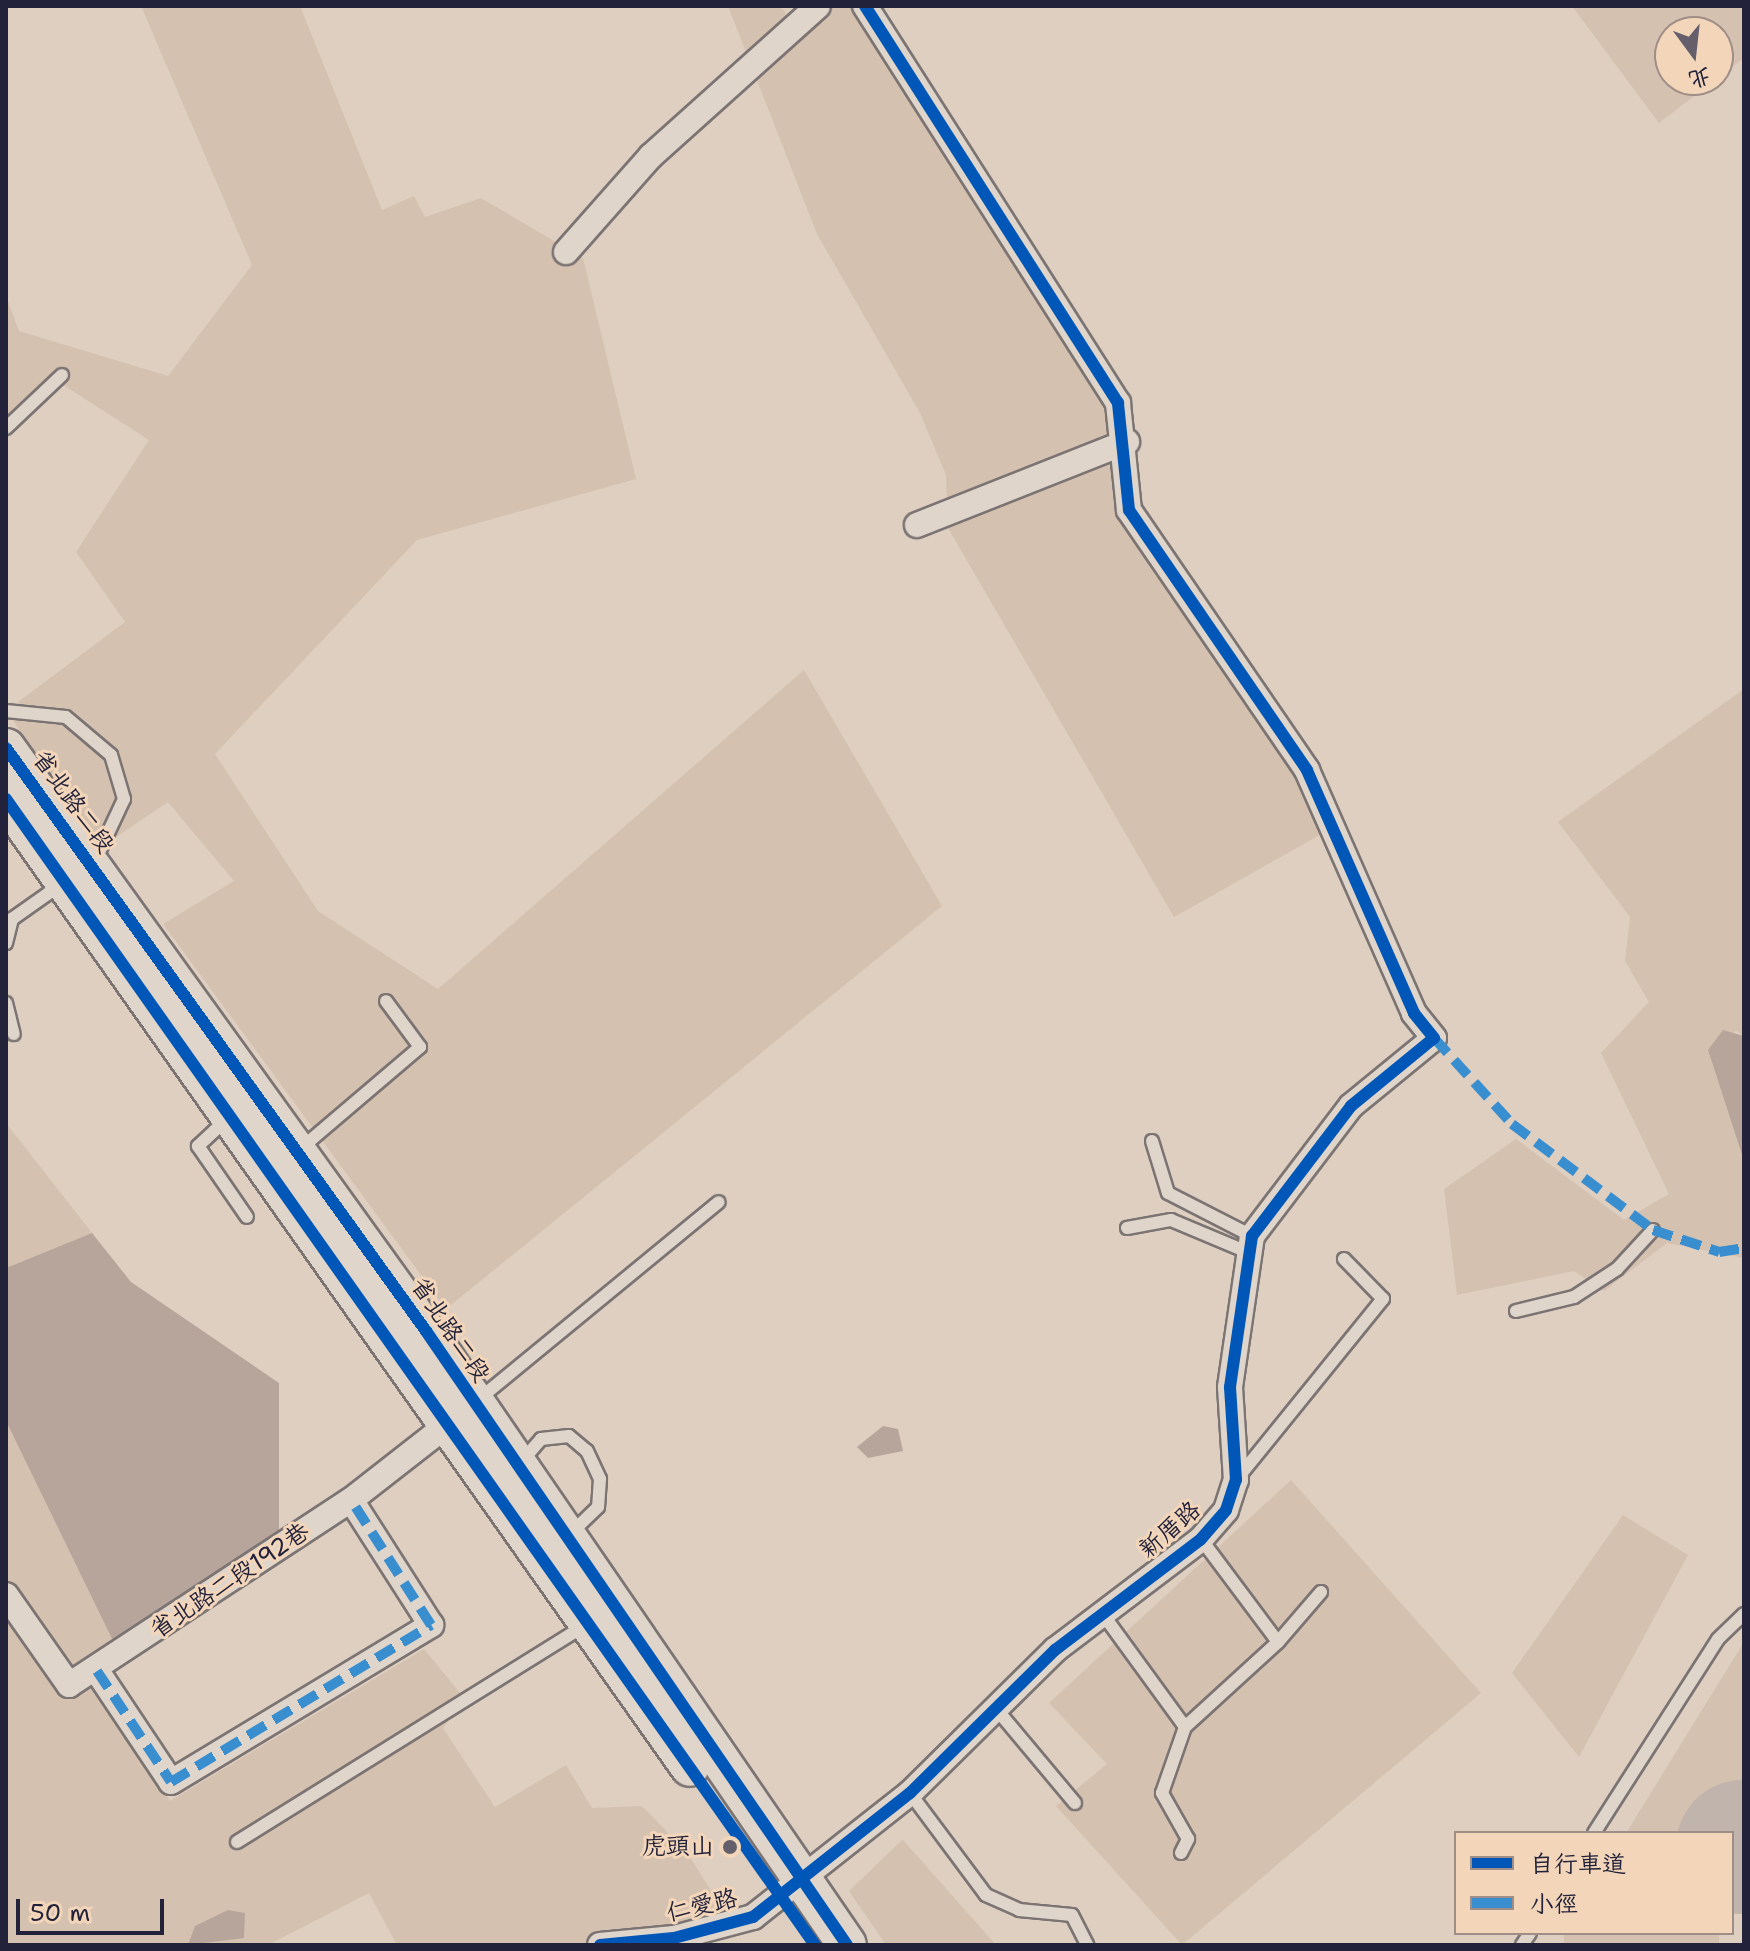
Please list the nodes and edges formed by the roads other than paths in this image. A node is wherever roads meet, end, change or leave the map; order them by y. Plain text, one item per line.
1 (818, 6) edge
2 (865, 6) edge
3 (566, 252) dead end
4 (62, 375) dead end
5 (6, 428) edge
6 (1127, 442) junction
7 (917, 525) dead end
8 (6, 711) edge
9 (6, 748) edge
10 (6, 799) edge
11 (79, 873) junction
12 (6, 943) edge
13 (386, 1001) dead end
14 (6, 1003) edge
15 (14, 1034) dead end
16 (232, 1115) junction
17 (1152, 1141) dead end
18 (296, 1152) junction
19 (719, 1202) dead end
20 (247, 1217) dead end
21 (1127, 1228) dead end
22 (1653, 1230) dead end
23 (1251, 1245) junction
24 (1344, 1259) dead end
25 (1516, 1311) dead end
26 (461, 1414) junction
27 (516, 1468) junction
28 (1236, 1480) junction
29 (351, 1500) junction
30 (566, 1538) junction
31 (1201, 1539) junction
32 (1321, 1592) dead end
33 (6, 1595) edge
34 (1102, 1613) junction
35 (1744, 1614) edge
36 (588, 1623) junction
37 (1278, 1642) junction
38 (97, 1671) junction
39 (998, 1711) junction
40 (1185, 1727) junction
41 (910, 1793) junction
42 (1075, 1803) dead end
43 (1595, 1831) edge
44 (237, 1842) dead end
45 (1181, 1853) dead end
46 (791, 1887) junction
47 (600, 1945) edge
48 (815, 1945) edge
49 (847, 1945) edge
50 (1087, 1945) edge

1 - 3 street
2 - 6 street
4 - 5 lane
6 - 7 street
6 - 23 street, 新厝路
8 - 11 lane
9 - 11 main road, 省北路二段
10 - 11 main road, 省北路二段
11 - 12 lane
11 - 16 main road, 省北路二段
11 - 18 main road, 省北路二段
13 - 18 lane
14 - 15 lane
16 - 20 lane
16 - 26 main road, 省北路二段
17 - 23 lane
18 - 26 main road, 省北路二段
19 - 26 lane
21 - 23 lane
22 - 25 lane
23 - 28 street, 新厝路
24 - 28 lane
26 - 27 main road, 省北路二段
26 - 29 street, 省北路二段192巷
26 - 36 main road, 省北路二段
27 - 30 main road, 省北路二段
27 - 30 lane
28 - 31 street, 新厝路
29 - 38 street, 省北路二段192巷
29 - 38 street
30 - 46 main road, 省北路二段
31 - 34 street, 新厝路
31 - 37 lane
32 - 37 lane
33 - 38 street, 省北路二段192巷
34 - 39 street, 新厝路
34 - 40 lane
35 - 43 lane
36 - 44 lane
36 - 46 main road, 省北路二段
37 - 40 lane
39 - 41 street, 新厝路
39 - 42 lane
40 - 45 lane
41 - 46 street, 新厝路
41 - 50 lane
46 - 47 street, 仁愛路
46 - 48 main road, 省北路二段
46 - 49 main road, 省北路二段

